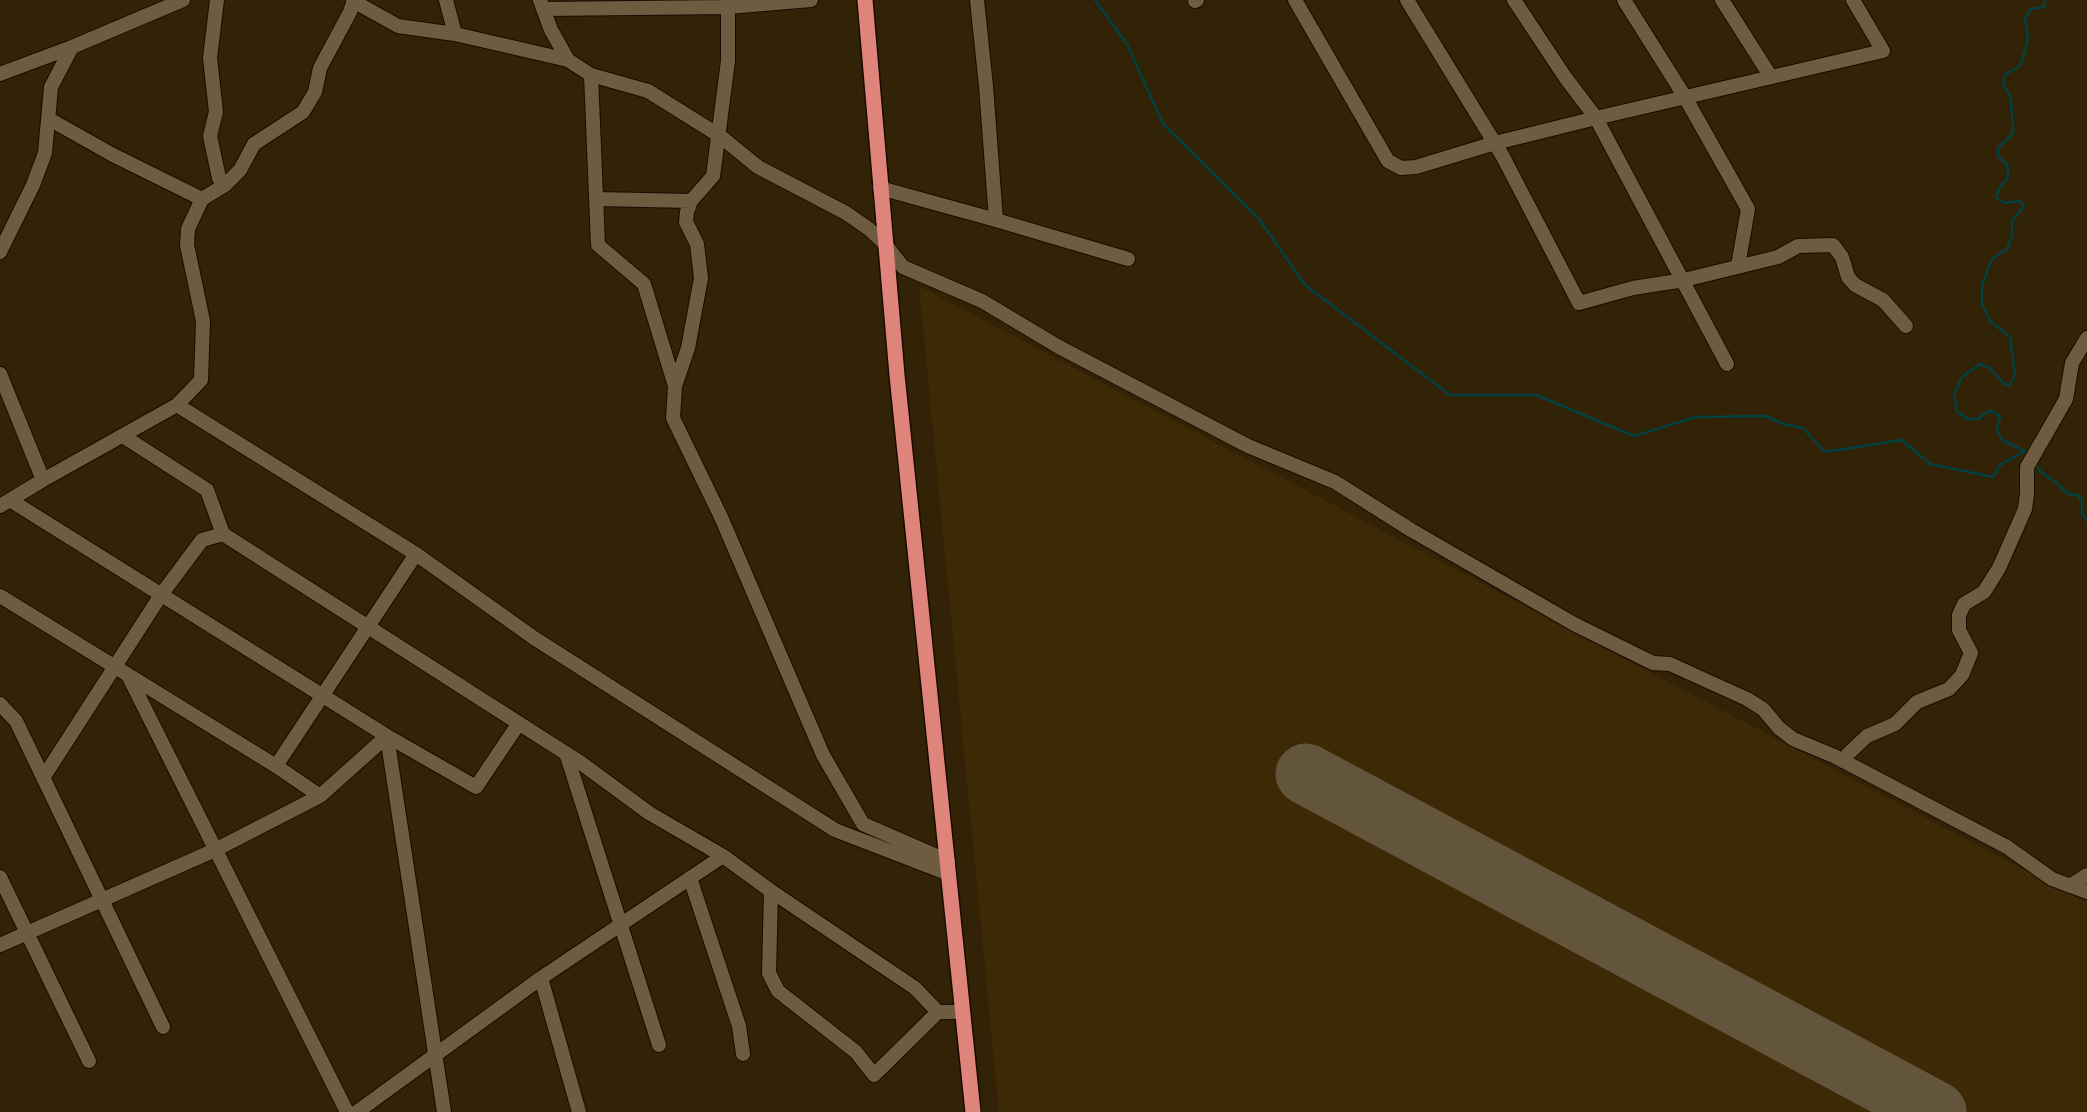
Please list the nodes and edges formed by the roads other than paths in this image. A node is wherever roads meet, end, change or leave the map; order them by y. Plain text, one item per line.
1 (182, 0) edge
2 (217, 0) edge
3 (446, 0) edge
4 (811, 0) edge
5 (865, 0) edge
6 (977, 0) edge
7 (1295, 0) edge
8 (1407, 0) edge
9 (1514, 0) edge
10 (1624, 0) edge
11 (1722, 0) edge
12 (1853, 0) edge
13 (353, 1) edge
14 (728, 4) edge
15 (542, 5) edge
16 (454, 34) junction
17 (72, 47) junction
18 (568, 60) junction
19 (0, 74) edge
20 (591, 75) junction
21 (1771, 77) junction
22 (1685, 97) junction
23 (1596, 118) junction
24 (49, 119) junction
25 (720, 136) junction
26 (1495, 143) junction
27 (225, 185) junction
28 (880, 188) junction
29 (202, 199) junction
30 (596, 199) junction
31 (691, 201) junction
32 (996, 220) junction
33 (885, 244) junction
34 (0, 252) edge
35 (1128, 259) dead end
36 (1738, 266) junction
37 (1684, 280) junction
38 (1906, 326) dead end
39 (2087, 338) edge
40 (1727, 364) dead end
41 (0, 374) edge
42 (676, 386) junction
43 (177, 405) junction
44 (123, 436) junction
45 (43, 480) junction
46 (5, 503) edge
47 (223, 534) junction
48 (416, 554) junction
49 (161, 595) junction
50 (0, 596) edge
51 (367, 626) junction
52 (114, 666) junction
53 (128, 675) junction
54 (322, 695) junction
55 (1, 706) edge
56 (519, 723) junction
57 (387, 736) junction
58 (566, 753) junction
59 (1843, 761) junction
60 (276, 766) junction
61 (43, 778) junction
62 (320, 796) junction
63 (215, 850) junction
64 (723, 856) junction
65 (948, 868) junction
66 (2087, 875) edge
67 (0, 877) edge
68 (690, 878) junction
69 (2070, 886) junction
70 (771, 891) junction
71 (2087, 892) edge
72 (102, 900) junction
73 (620, 925) junction
74 (27, 933) junction
75 (0, 945) edge
76 (541, 978) junction
77 (938, 1012) junction
78 (963, 1012) junction
79 (163, 1027) dead end
80 (659, 1044) dead end
81 (743, 1054) dead end
82 (435, 1055) junction
83 (88, 1061) dead end
84 (346, 1112) edge
85 (357, 1112) edge
86 (444, 1112) edge
87 (579, 1112) edge
88 (973, 1112) edge

1 - 17 street
2 - 27 street
3 - 16 street
4 - 14 street
5 - 28 highway
6 - 32 street
7 - 26 street
8 - 26 street
9 - 23 street
10 - 22 street
11 - 21 street
12 - 21 street
13 - 16 street
13 - 27 street
14 - 15 street
14 - 25 street
15 - 18 street
16 - 18 street
17 - 19 street
17 - 24 street
18 - 20 street
20 - 25 street
20 - 30 street
21 - 22 street
22 - 23 street
22 - 36 street
23 - 26 street
23 - 37 street
24 - 29 street
24 - 34 street
25 - 31 street
25 - 33 street
26 - 37 street
27 - 29 street
28 - 32 street
28 - 33 highway
29 - 43 street
30 - 31 street
30 - 42 street
31 - 42 street
32 - 35 street
33 - 59 street
33 - 65 highway
36 - 37 street
36 - 38 street
37 - 40 street
39 - 59 street
41 - 45 street
42 - 65 street
43 - 44 street
43 - 48 street
44 - 45 street
44 - 47 street
45 - 46 street
46 - 49 street
47 - 49 street
47 - 51 street
48 - 51 street
48 - 65 street
49 - 52 street
49 - 54 street
50 - 52 street
51 - 54 street
51 - 56 street
52 - 53 street
52 - 61 street
53 - 60 street
53 - 63 street
54 - 57 street
54 - 60 street
55 - 61 street
56 - 57 street
56 - 58 street
57 - 62 street
57 - 82 street
58 - 64 street
58 - 73 street
59 - 69 street
60 - 62 street
61 - 72 street
62 - 63 street
63 - 72 street
63 - 84 street
64 - 68 street
64 - 70 street
65 - 78 highway
66 - 69 street
67 - 74 street
68 - 73 street
68 - 81 street
69 - 71 street
70 - 77 street
70 - 77 street
72 - 74 street
72 - 79 street
73 - 76 street
73 - 80 street
74 - 75 street
74 - 83 street
76 - 82 street
76 - 87 street
77 - 78 street
78 - 88 highway
82 - 85 street
82 - 86 street

